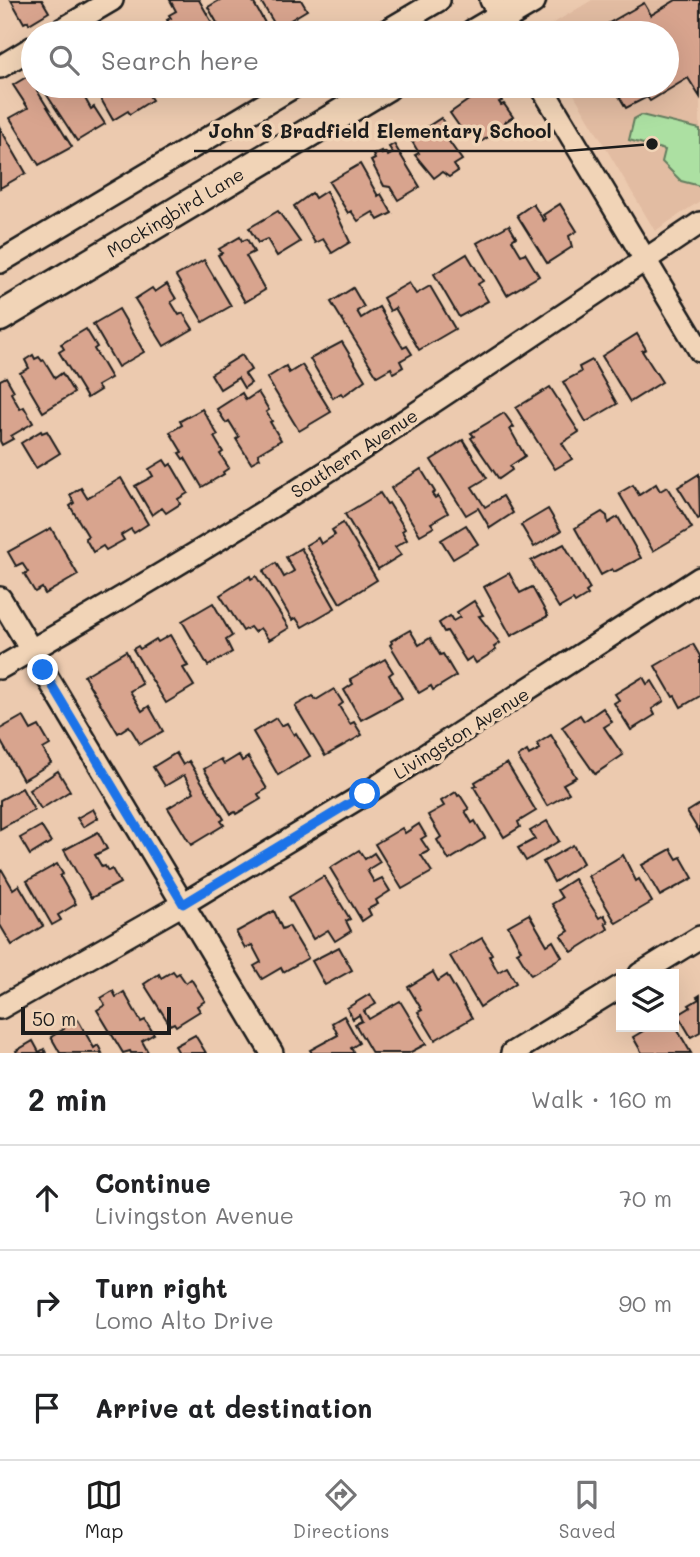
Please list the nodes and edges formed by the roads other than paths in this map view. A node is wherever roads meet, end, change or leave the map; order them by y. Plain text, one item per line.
1 (112, 0) edge
2 (439, 0) edge
3 (531, 0) edge
4 (500, 17) edge
5 (76, 21) edge
6 (403, 21) edge
7 (21, 54) edge
8 (0, 67) edge
9 (275, 98) edge
10 (367, 98) edge
11 (548, 98) edge
12 (700, 223) edge
13 (646, 259) junction
14 (0, 262) edge
15 (0, 317) edge
16 (700, 352) edge
17 (700, 578) edge
18 (0, 598) edge
19 (32, 651) junction
20 (0, 668) edge
21 (183, 904) junction
22 (700, 937) edge
23 (648, 969) edge
24 (616, 989) edge
25 (0, 1008) edge
26 (272, 1053) edge
27 (512, 1053) edge

1 - 5 street
2 - 6 street
3 - 4 main road
7 - 8 street
9 - 14 street
10 - 15 main road, Mockingbird Lane
11 - 13 street
12 - 13 street, Southern Avenue
13 - 16 street
13 - 19 street, Southern Avenue
17 - 21 street, Livingston Avenue
18 - 19 street
19 - 20 street, Southern Avenue
19 - 21 street
21 - 25 street, Livingston Avenue
21 - 26 street
22 - 23 street
24 - 27 street

